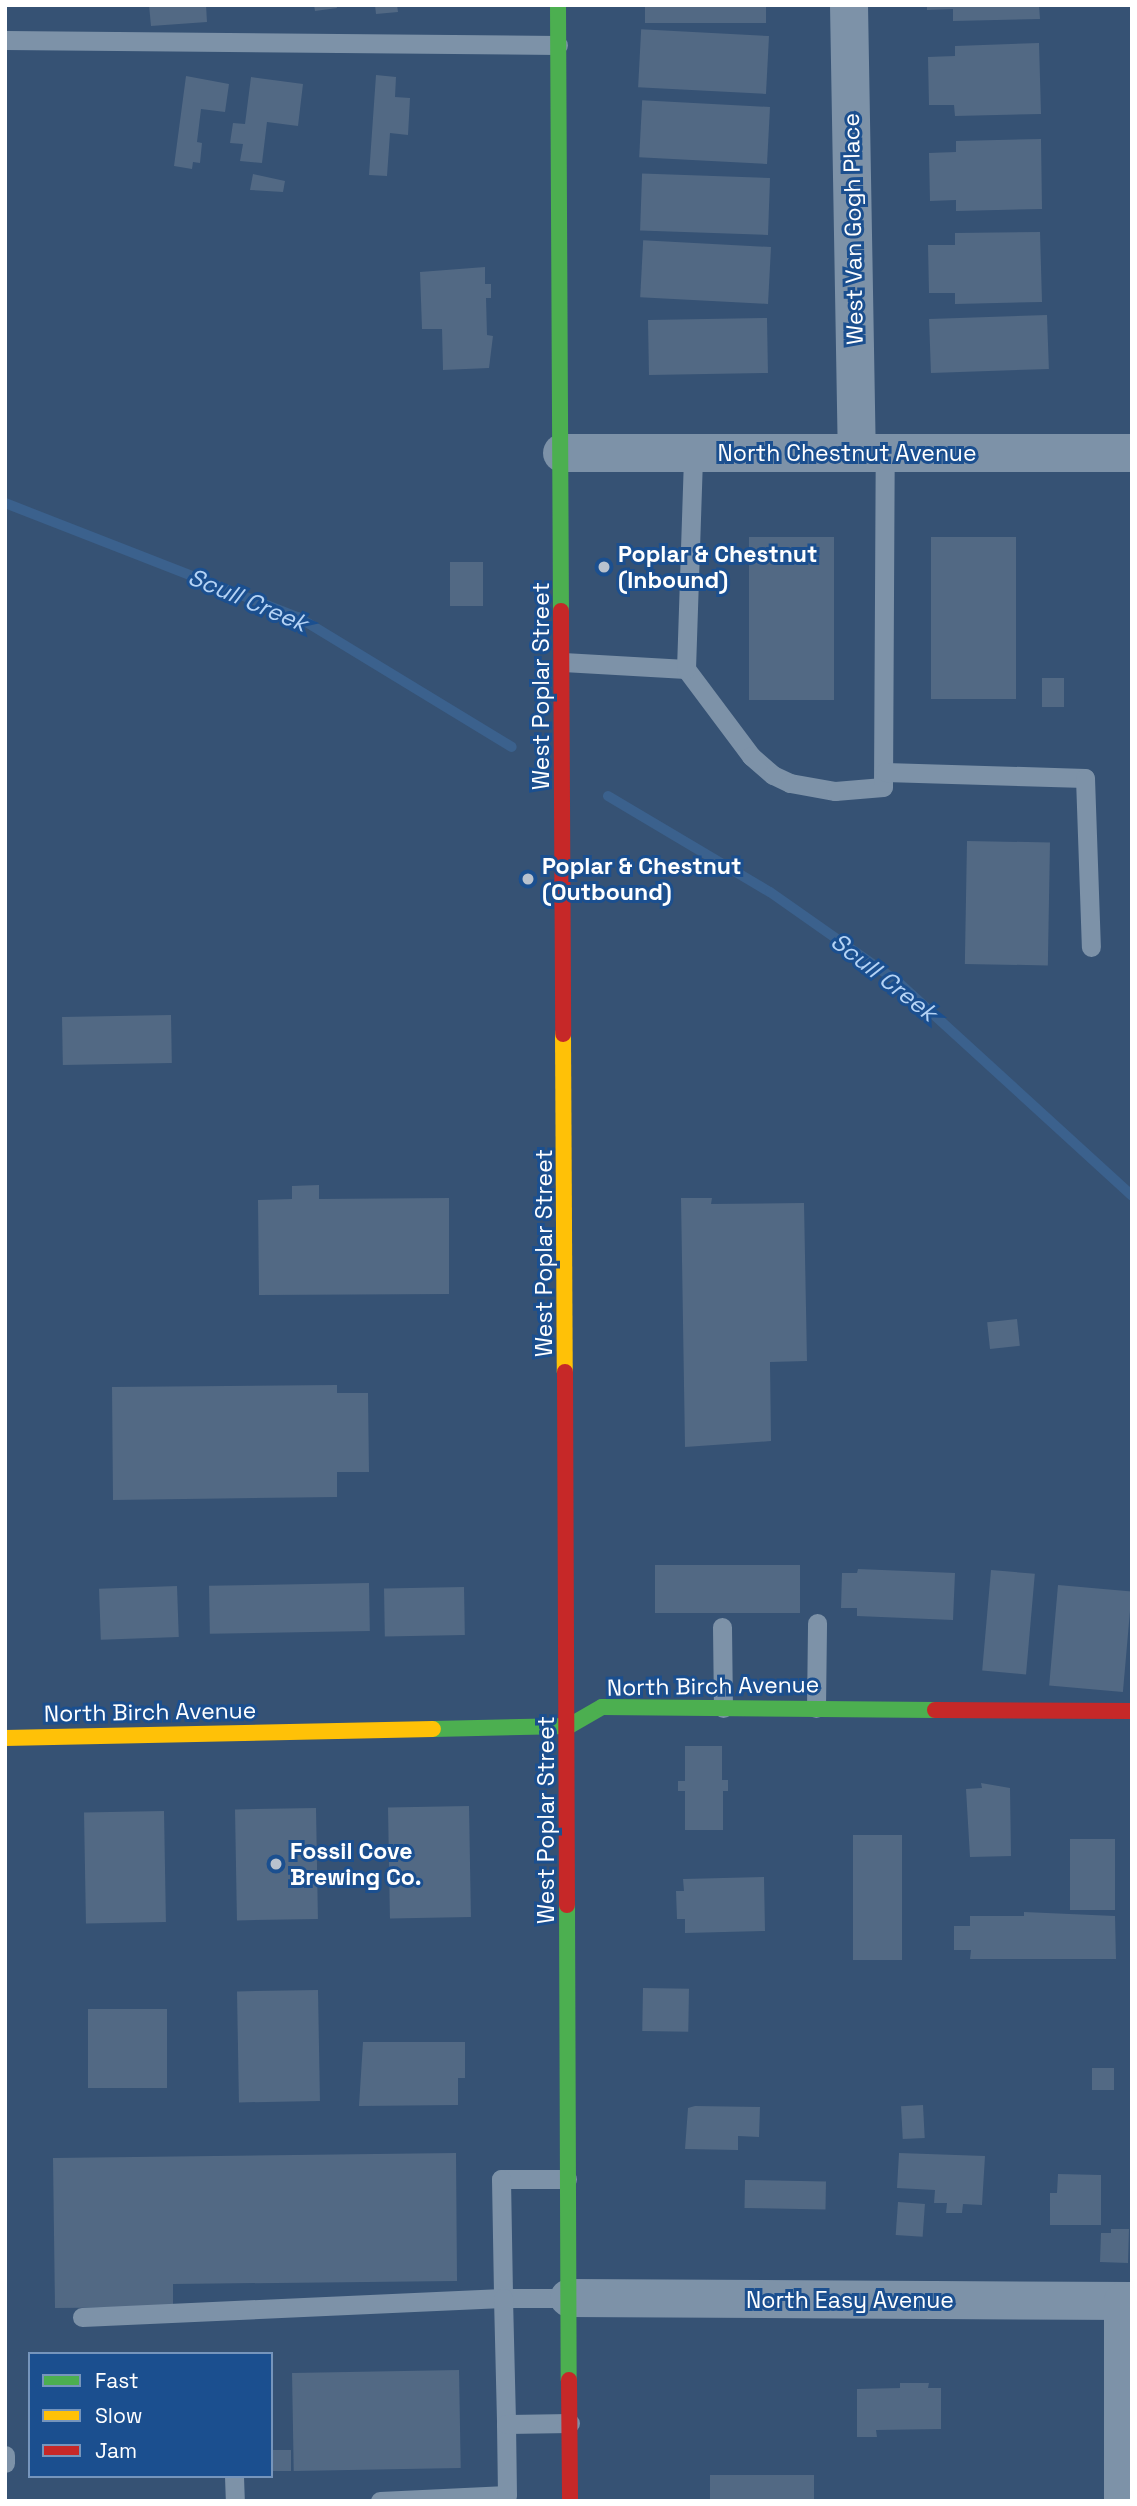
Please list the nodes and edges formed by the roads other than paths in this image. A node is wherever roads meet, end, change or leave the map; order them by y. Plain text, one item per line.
1 (558, 5) edge
2 (849, 5) edge
3 (5, 40) edge
4 (558, 45) junction
5 (562, 453) junction
6 (693, 453) junction
7 (871, 453) junction
8 (1132, 453) edge
9 (563, 662) junction
10 (686, 669) junction
11 (885, 772) junction
12 (1091, 947) dead end
13 (817, 1623) dead end
14 (722, 1627) dead end
15 (723, 1708) junction
16 (816, 1708) junction
17 (1132, 1711) edge
18 (569, 1726) junction
19 (5, 1738) edge
20 (567, 2179) junction
21 (503, 2298) junction
22 (569, 2298) junction
23 (1128, 2301) edge
24 (82, 2317) dead end
25 (570, 2423) junction
26 (506, 2424) junction
27 (5, 2455) edge
28 (5, 2463) edge
29 (234, 2478) edge
30 (235, 2501) edge
31 (380, 2501) edge
32 (570, 2501) edge
33 (1123, 2501) edge

1 - 4 street, West Poplar Street
2 - 7 street, West Van Gogh Place
3 - 4 lane
4 - 5 street, West Poplar Street
5 - 6 street, North Chestnut Avenue
5 - 9 street, West Poplar Street
6 - 7 street, North Chestnut Avenue
6 - 10 lane
7 - 8 street, North Chestnut Avenue
7 - 11 lane
9 - 10 lane
9 - 18 street, West Poplar Street
10 - 11 lane
11 - 12 lane
13 - 16 lane
14 - 15 lane
15 - 16 street, North Birch Avenue
15 - 18 street, North Birch Avenue
16 - 17 street, North Birch Avenue
18 - 19 street, North Birch Avenue
18 - 20 street, West Poplar Street
20 - 21 lane
20 - 22 street, West Poplar Street
21 - 22 lane
21 - 24 lane
21 - 26 lane
22 - 23 street, North Easy Avenue
22 - 25 street, West Poplar Street
23 - 33 street
25 - 26 lane
25 - 32 street, West Poplar Street
26 - 31 lane
27 - 28 lane
29 - 30 lane

